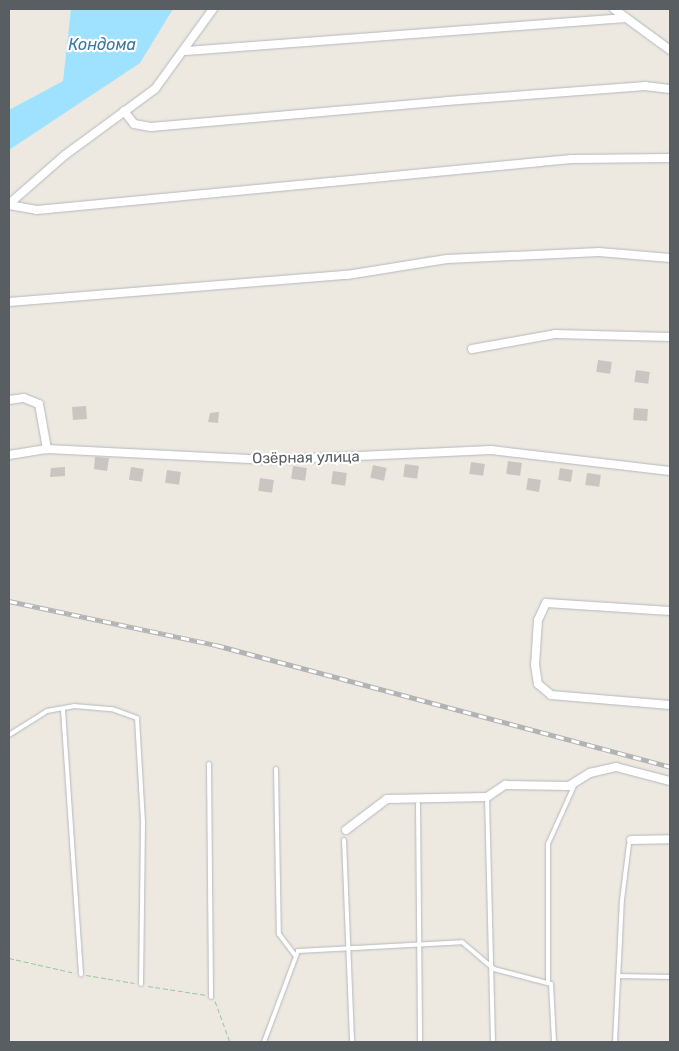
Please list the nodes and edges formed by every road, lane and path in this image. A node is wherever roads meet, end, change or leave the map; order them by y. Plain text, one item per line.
1 (213, 9) edge
2 (614, 9) edge
3 (626, 18) junction
4 (186, 50) junction
5 (670, 50) edge
6 (670, 89) edge
7 (124, 111) junction
8 (670, 158) edge
9 (9, 205) edge
10 (670, 258) edge
11 (9, 302) edge
12 (670, 337) edge
13 (472, 349) dead end
14 (9, 400) edge
15 (47, 449) junction
16 (9, 455) edge
17 (670, 471) edge
18 (670, 611) edge
19 (670, 705) edge
20 (63, 710) junction
21 (9, 735) edge
22 (209, 764) dead end
23 (276, 769) dead end
24 (670, 781) edge
25 (575, 782) junction
26 (487, 797) junction
27 (418, 804) dead end
28 (346, 830) dead end
29 (670, 839) edge
30 (344, 840) dead end
31 (630, 842) joint
32 (417, 942) junction
33 (346, 947) junction
34 (295, 955) junction
35 (9, 958) edge
36 (488, 964) junction
37 (81, 974) junction
38 (619, 976) junction
39 (670, 977) edge
40 (548, 981) junction
41 (141, 984) junction
42 (211, 997) junction
43 (230, 1042) edge
44 (264, 1042) edge
45 (352, 1042) edge
46 (420, 1042) edge
47 (493, 1042) edge
48 (554, 1042) edge
49 (615, 1042) edge

1 - 4 street
2 - 3 street
3 - 4 street
3 - 5 street
4 - 7 street
6 - 7 street
7 - 9 street
8 - 9 street
10 - 11 street
12 - 13 street
14 - 15 street
15 - 16 street, Озёрная улица
15 - 17 street, Озёрная улица
18 - 19 street
20 - 21 lane
20 - 37 lane
20 - 41 lane
22 - 42 lane
23 - 34 lane
24 - 25 street
25 - 26 street
25 - 40 lane
26 - 28 street
26 - 36 lane
27 - 32 lane
29 - 31 street
30 - 33 lane
31 - 38 lane
32 - 33 lane
32 - 36 lane
32 - 46 lane
33 - 34 lane
33 - 45 lane
34 - 44 lane
35 - 37 path
36 - 40 lane
36 - 47 lane
37 - 41 path
38 - 39 lane
38 - 49 lane
40 - 48 lane
41 - 42 path
42 - 43 path

